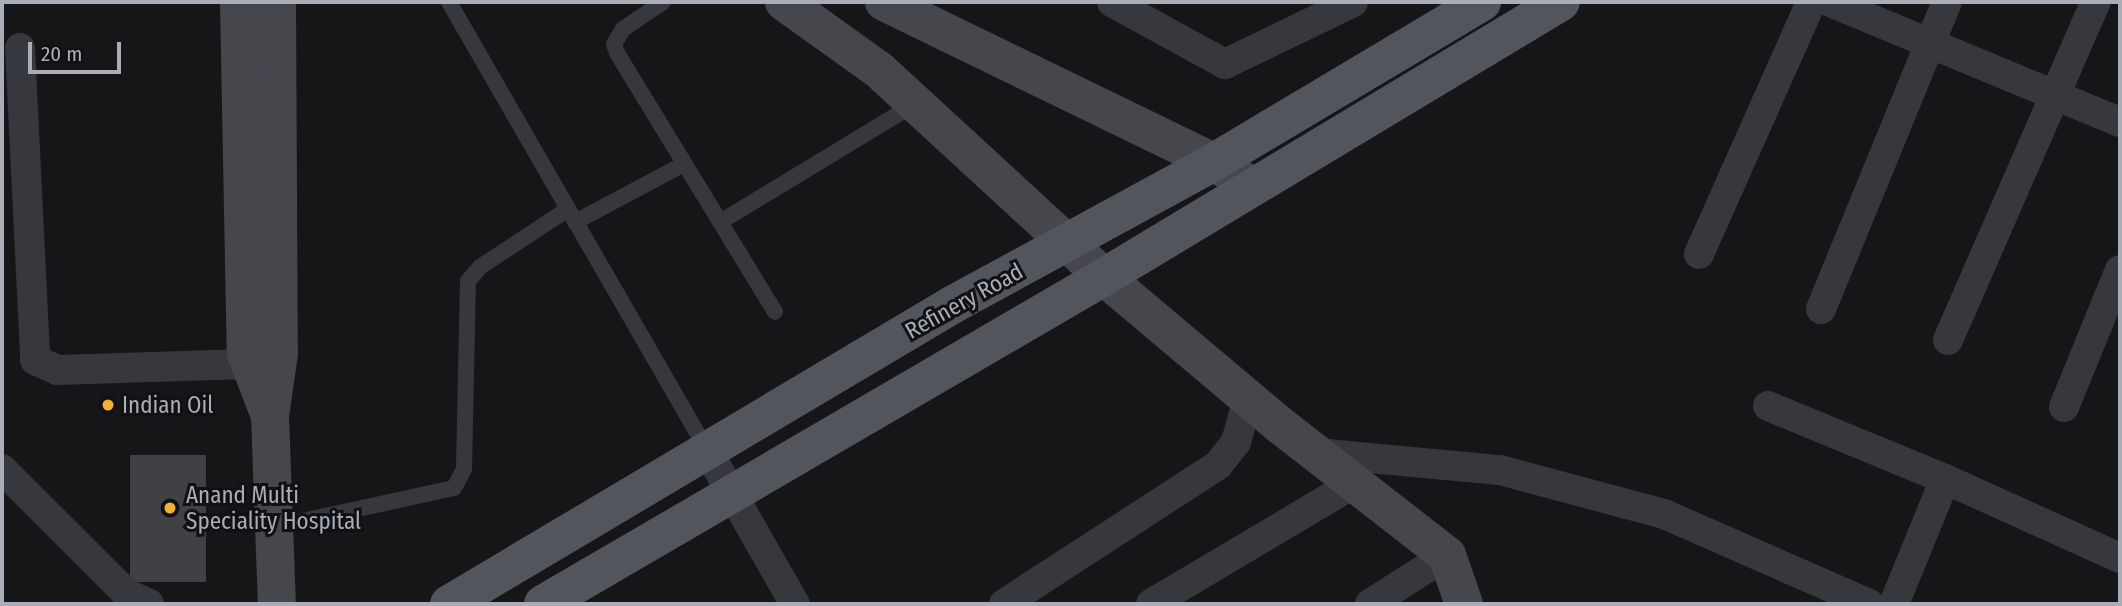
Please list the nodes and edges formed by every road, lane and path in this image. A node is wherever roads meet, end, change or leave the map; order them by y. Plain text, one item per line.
1 (239, 2) edge
2 (277, 2) edge
3 (449, 2) edge
4 (663, 2) edge
5 (785, 2) edge
6 (884, 2) edge
7 (1112, 2) edge
8 (1353, 2) edge
9 (1561, 2) edge
10 (1811, 2) edge
11 (1830, 2) edge
12 (1947, 2) edge
13 (2096, 2) edge
14 (1467, 6) edge
15 (1929, 42) junction
16 (20, 48) dead end
17 (2056, 95) junction
18 (913, 105) junction
19 (2120, 122) edge
20 (1214, 162) junction
21 (684, 164) junction
22 (1253, 187) junction
23 (571, 215) junction
24 (720, 222) junction
25 (1067, 245) junction
26 (1699, 254) dead end
27 (2120, 270) edge
28 (1104, 277) junction
29 (1821, 309) dead end
30 (775, 312) dead end
31 (1948, 340) dead end
32 (247, 365) junction
33 (1248, 398) junction
34 (1768, 406) dead end
35 (2064, 407) dead end
36 (270, 416) junction
37 (707, 450) junction
38 (1316, 453) junction
39 (2, 469) edge
40 (1945, 479) junction
41 (1355, 483) junction
42 (730, 492) junction
43 (15, 495) edge
44 (275, 527) junction
45 (1447, 555) junction
46 (2120, 558) edge
47 (149, 604) edge
48 (277, 604) edge
49 (449, 604) edge
50 (543, 604) edge
51 (795, 604) edge
52 (1004, 604) edge
53 (1151, 604) edge
54 (1370, 604) edge
55 (1464, 604) edge
56 (1869, 604) edge
57 (1894, 604) edge

1 - 32 street
2 - 36 street
3 - 23 lane
4 - 21 lane
5 - 18 street
6 - 20 street
7 - 8 street
9 - 22 main road
10 - 26 street
11 - 15 street
12 - 15 street
13 - 17 street
14 - 20 main road, Refinery Road
15 - 17 street
15 - 29 street
16 - 32 street
17 - 19 street
17 - 31 street
18 - 24 lane
18 - 25 street
20 - 22 street
20 - 25 main road, Refinery Road
21 - 23 lane
21 - 24 lane
22 - 28 main road
23 - 37 lane
23 - 44 lane
24 - 30 lane
25 - 28 street
25 - 37 main road, Refinery Road
27 - 35 street
28 - 33 street
28 - 42 main road
32 - 36 street
33 - 38 street
33 - 52 street
34 - 40 street
36 - 44 street
37 - 42 street
37 - 49 main road, Refinery Road
38 - 41 street
38 - 56 street
39 - 43 street
40 - 46 street
40 - 57 street
41 - 45 street
41 - 53 street
42 - 50 main road
42 - 51 street
43 - 47 street
44 - 48 street
45 - 54 street
45 - 55 street

